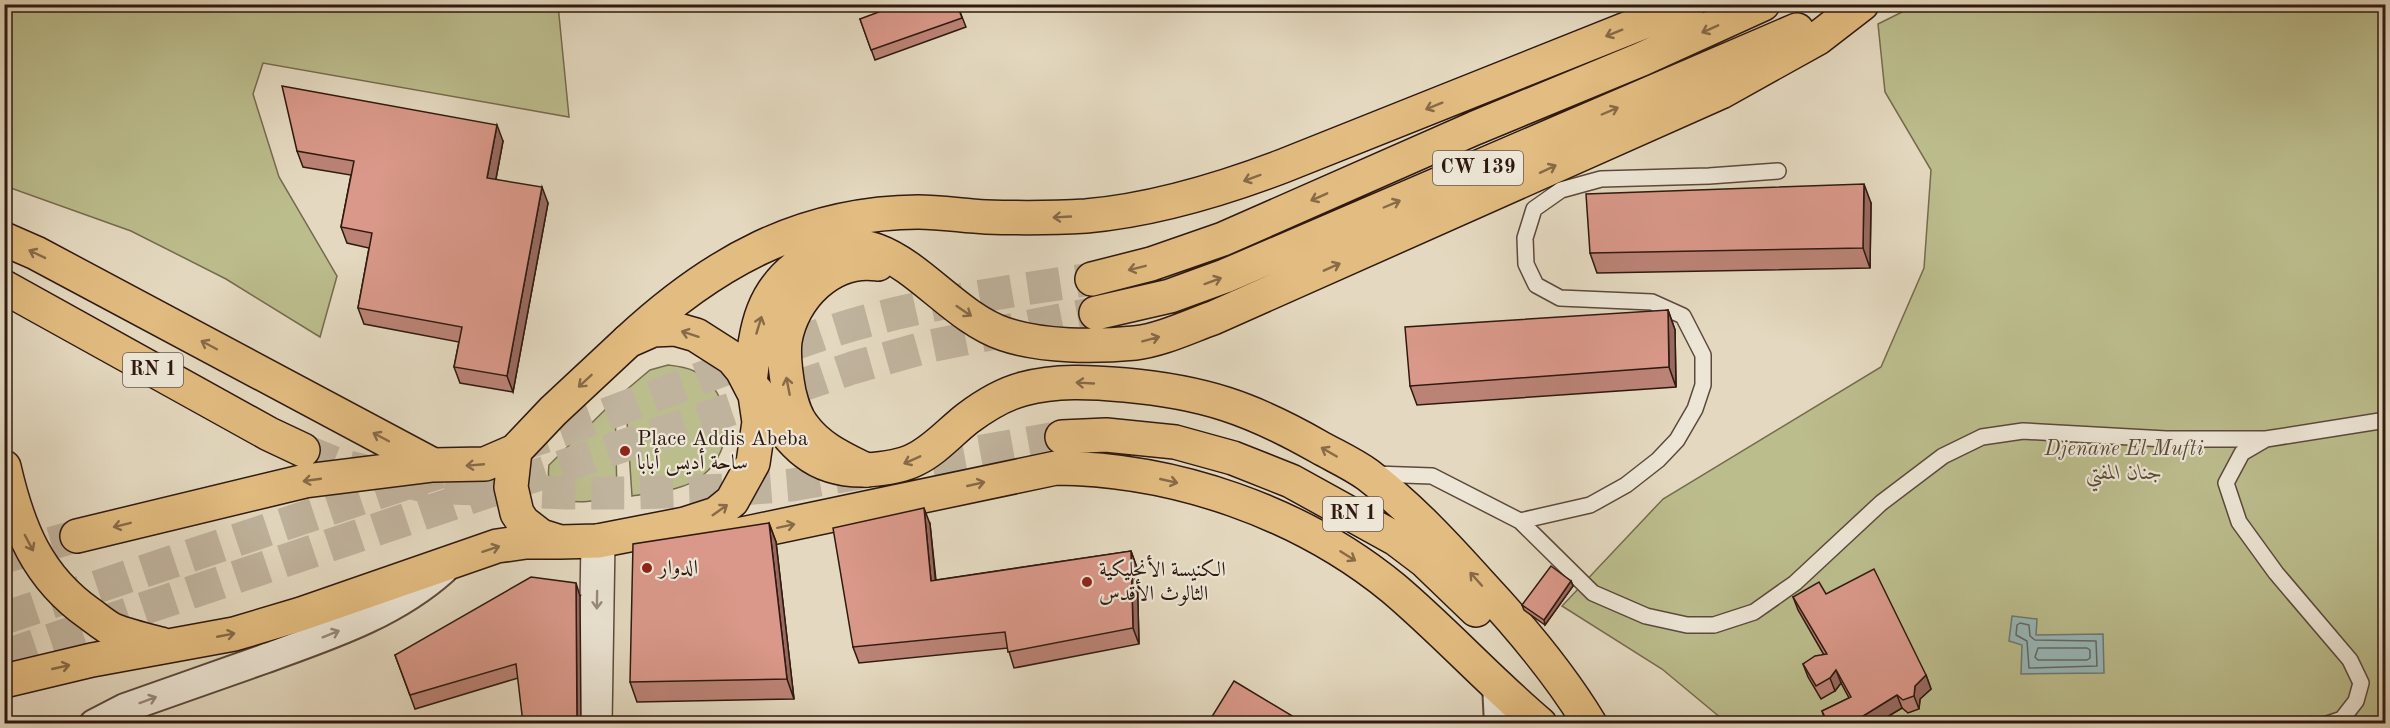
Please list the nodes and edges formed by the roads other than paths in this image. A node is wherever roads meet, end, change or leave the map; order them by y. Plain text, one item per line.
1 (1689, 4) edge
2 (1763, 4) edge
3 (1854, 4) edge
4 (1862, 4) edge
5 (1778, 171) dead end
6 (4, 238) edge
7 (917, 276) junction
8 (1092, 279) tunnel mouth
9 (4, 287) edge
10 (1096, 313) tunnel mouth
11 (628, 341) junction
12 (750, 383) junction
13 (2385, 420) edge
14 (1062, 437) tunnel mouth
15 (2266, 439) junction
16 (303, 450) tunnel mouth
17 (515, 451) junction
18 (433, 465) junction
19 (4, 467) edge
20 (866, 470) junction
21 (1366, 474) junction
22 (1520, 521) junction
23 (645, 533) junction
24 (77, 536) tunnel mouth
25 (560, 542) junction
26 (598, 542) junction
27 (450, 563) junction
28 (168, 646) junction
29 (4, 681) edge
30 (1508, 708) edge
31 (94, 723) edge
32 (595, 723) edge
33 (1540, 723) edge
34 (1574, 723) edge
35 (1590, 723) edge
36 (2327, 723) edge

1 -> 11 main road
2 -> 8 main road, CW 139
10 -> 3 main road, CW 139
7 -> 4 main road
5 - 22 lane
18 -> 6 main road
12 -> 7 main road
20 -> 7 main road
9 - 16 main road, RN 1
12 -> 11 main road
11 -> 17 main road
12 - 20 main road
23 -> 12 main road
13 - 15 lane
14 - 34 main road, RN 1
15 - 22 lane
15 - 36 lane
17 -> 18 main road
17 - 25 main road
18 -> 24 main road
19 -> 28 main road
21 -> 20 main road
21 - 22 lane
35 -> 21 main road
23 - 26 main road
23 -> 30 main road
25 - 26 main road
27 -> 25 main road
26 -> 32 street
28 -> 27 main road
31 -> 27 street
29 -> 28 main road
30 - 33 main road

